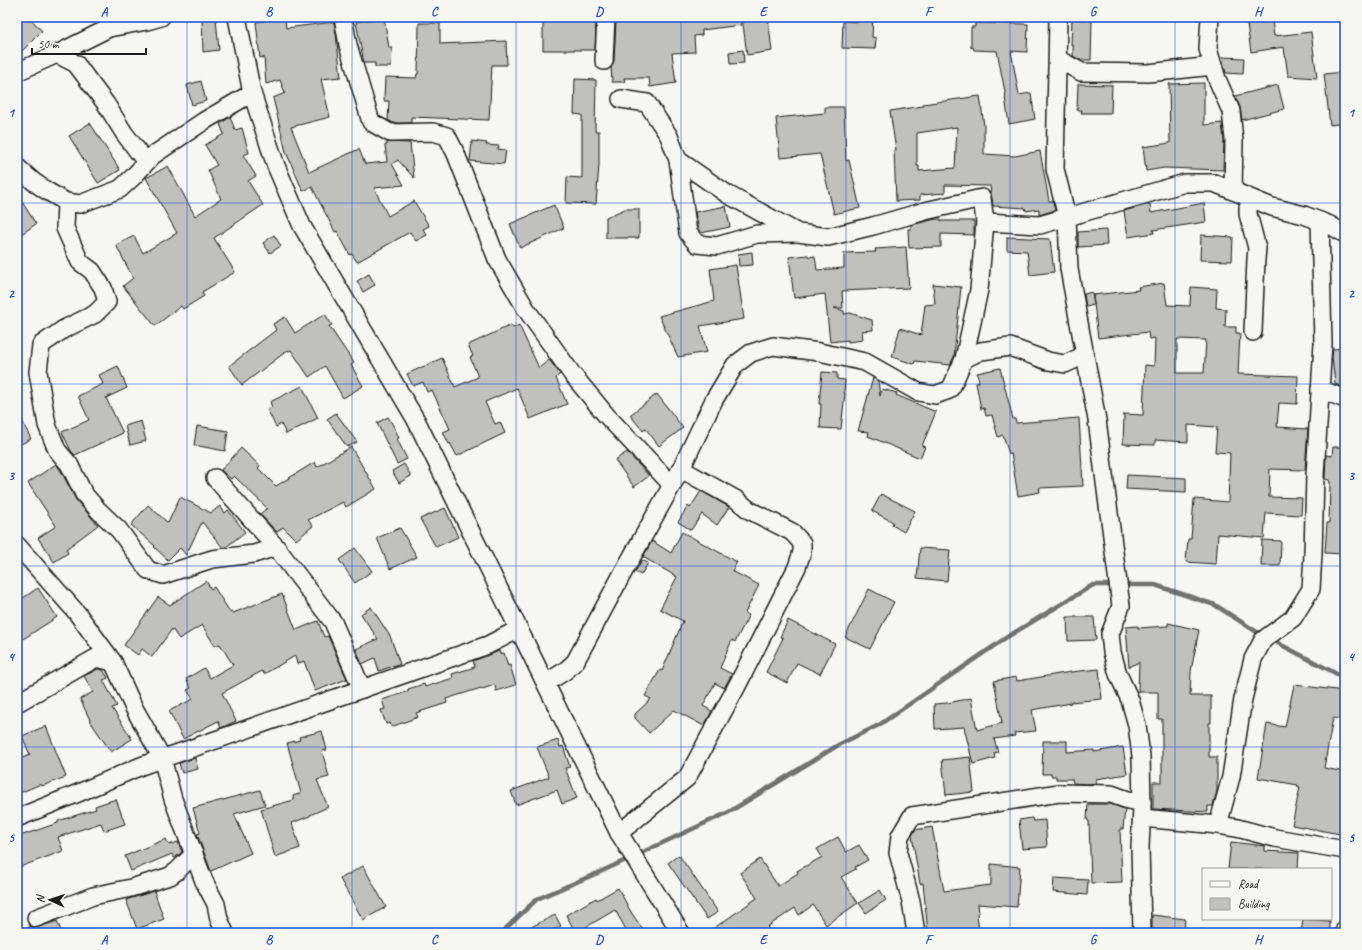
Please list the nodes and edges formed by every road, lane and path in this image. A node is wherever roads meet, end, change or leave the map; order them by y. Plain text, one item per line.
1 (161, 17) edge
2 (237, 17) edge
3 (343, 17) edge
4 (606, 17) edge
5 (1058, 17) edge
6 (1210, 17) edge
7 (57, 54) junction
8 (1058, 59) junction
9 (604, 61) dead end
10 (1213, 66) junction
11 (17, 72) edge
12 (252, 93) junction
13 (621, 99) dead end
14 (678, 160) junction
15 (146, 162) junction
16 (17, 167) edge
17 (1233, 191) junction
18 (1251, 199) junction
19 (66, 202) junction
20 (1067, 217) junction
21 (1320, 221) junction
22 (986, 222) junction
23 (798, 233) junction
24 (1345, 234) edge
25 (1253, 332) dead end
26 (1085, 355) junction
27 (964, 360) junction
28 (1320, 389) junction
29 (1345, 399) edge
30 (681, 469) junction
31 (215, 478) dead end
32 (672, 485) junction
33 (17, 545) edge
34 (276, 547) junction
35 (519, 629) junction
36 (113, 662) junction
37 (546, 683) junction
38 (362, 689) junction
39 (17, 703) edge
40 (162, 758) junction
41 (1142, 810) junction
42 (17, 818) edge
43 (1218, 825) junction
44 (623, 839) junction
45 (1345, 850) edge
46 (194, 854) junction
47 (36, 918) dead end
48 (1345, 929) edge
49 (225, 933) edge
50 (681, 933) edge
51 (916, 933) edge
52 (1142, 933) edge
53 (1345, 933) edge

1 - 7 street
2 - 12 street
3 - 32 street
4 - 9 street
5 - 8 street
6 - 10 street
7 - 11 street
7 - 15 street
8 - 10 street
8 - 20 street
10 - 17 street
12 - 15 street
12 - 35 street
13 - 14 street
14 - 23 street
14 - 23 street
15 - 19 street
16 - 19 street
17 - 18 street
17 - 20 street
18 - 21 street
18 - 25 street
19 - 34 street
20 - 22 street
20 - 26 street
21 - 24 street
21 - 28 street
22 - 23 street
22 - 27 street
26 - 27 street
26 - 41 street
27 - 30 street
28 - 29 street
28 - 43 street
30 - 32 street
30 - 44 street
31 - 34 street
32 - 37 street
33 - 36 street
34 - 38 street
35 - 37 street
35 - 38 street
36 - 39 street
36 - 40 street
37 - 44 street
38 - 40 street
40 - 42 street
40 - 46 street
41 - 43 street
41 - 51 street
41 - 52 street
43 - 45 street
44 - 50 street
46 - 47 street
46 - 49 street
48 - 53 street

